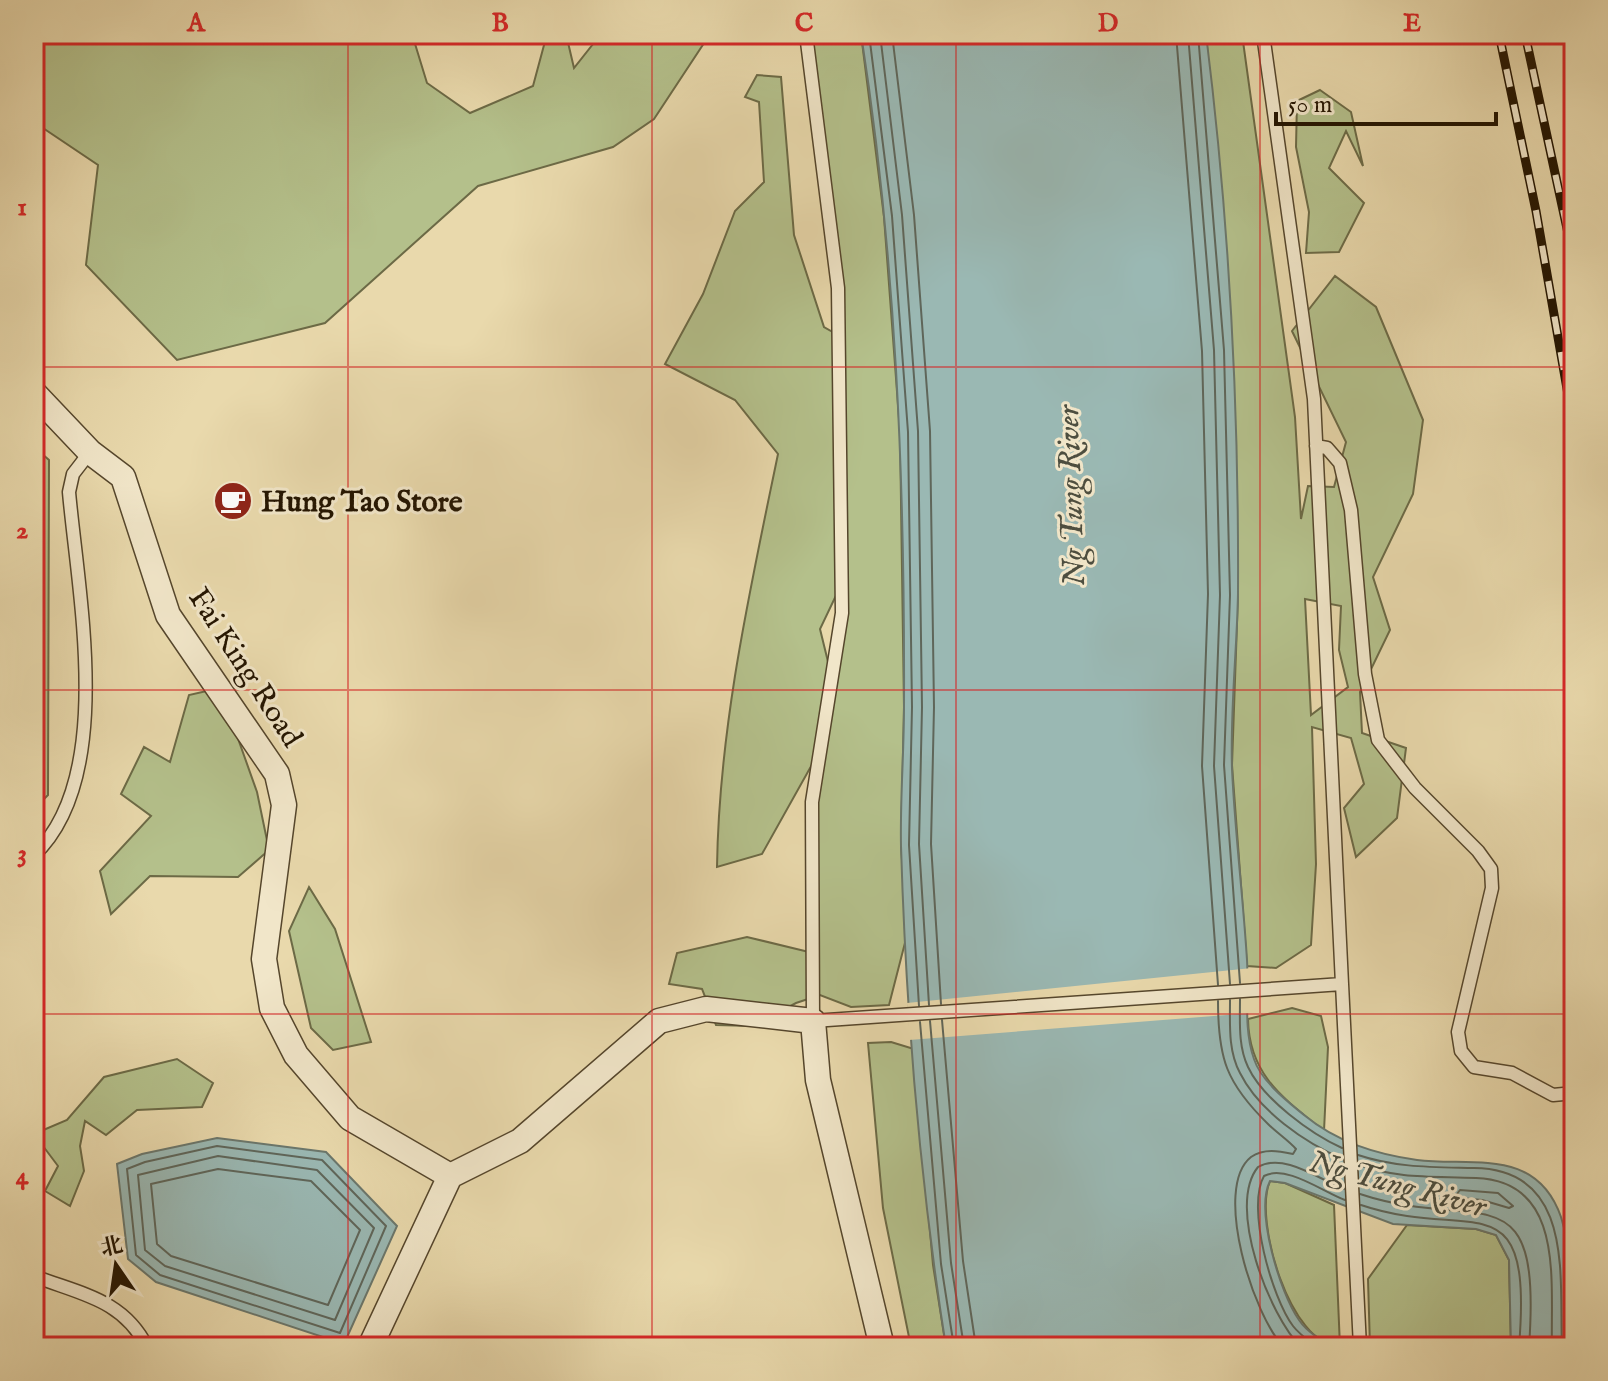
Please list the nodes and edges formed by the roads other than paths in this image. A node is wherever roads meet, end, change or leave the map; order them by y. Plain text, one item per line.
1 (806, 34) edge
2 (1263, 34) edge
3 (34, 393) edge
4 (1316, 446) junction
5 (90, 452) junction
6 (34, 855) edge
7 (1342, 984) junction
8 (813, 1021) junction
9 (1574, 1093) edge
10 (450, 1176) junction
11 (34, 1276) edge
12 (147, 1347) edge
13 (370, 1347) edge
14 (882, 1347) edge
15 (1360, 1347) edge

1 - 8 lane
2 - 4 lane
3 - 5 street, Fai King Road
4 - 7 lane
4 - 9 lane
5 - 6 lane
5 - 10 street, Fai King Road
7 - 8 lane
7 - 15 lane
8 - 10 street
8 - 14 street
10 - 13 street
11 - 12 lane

